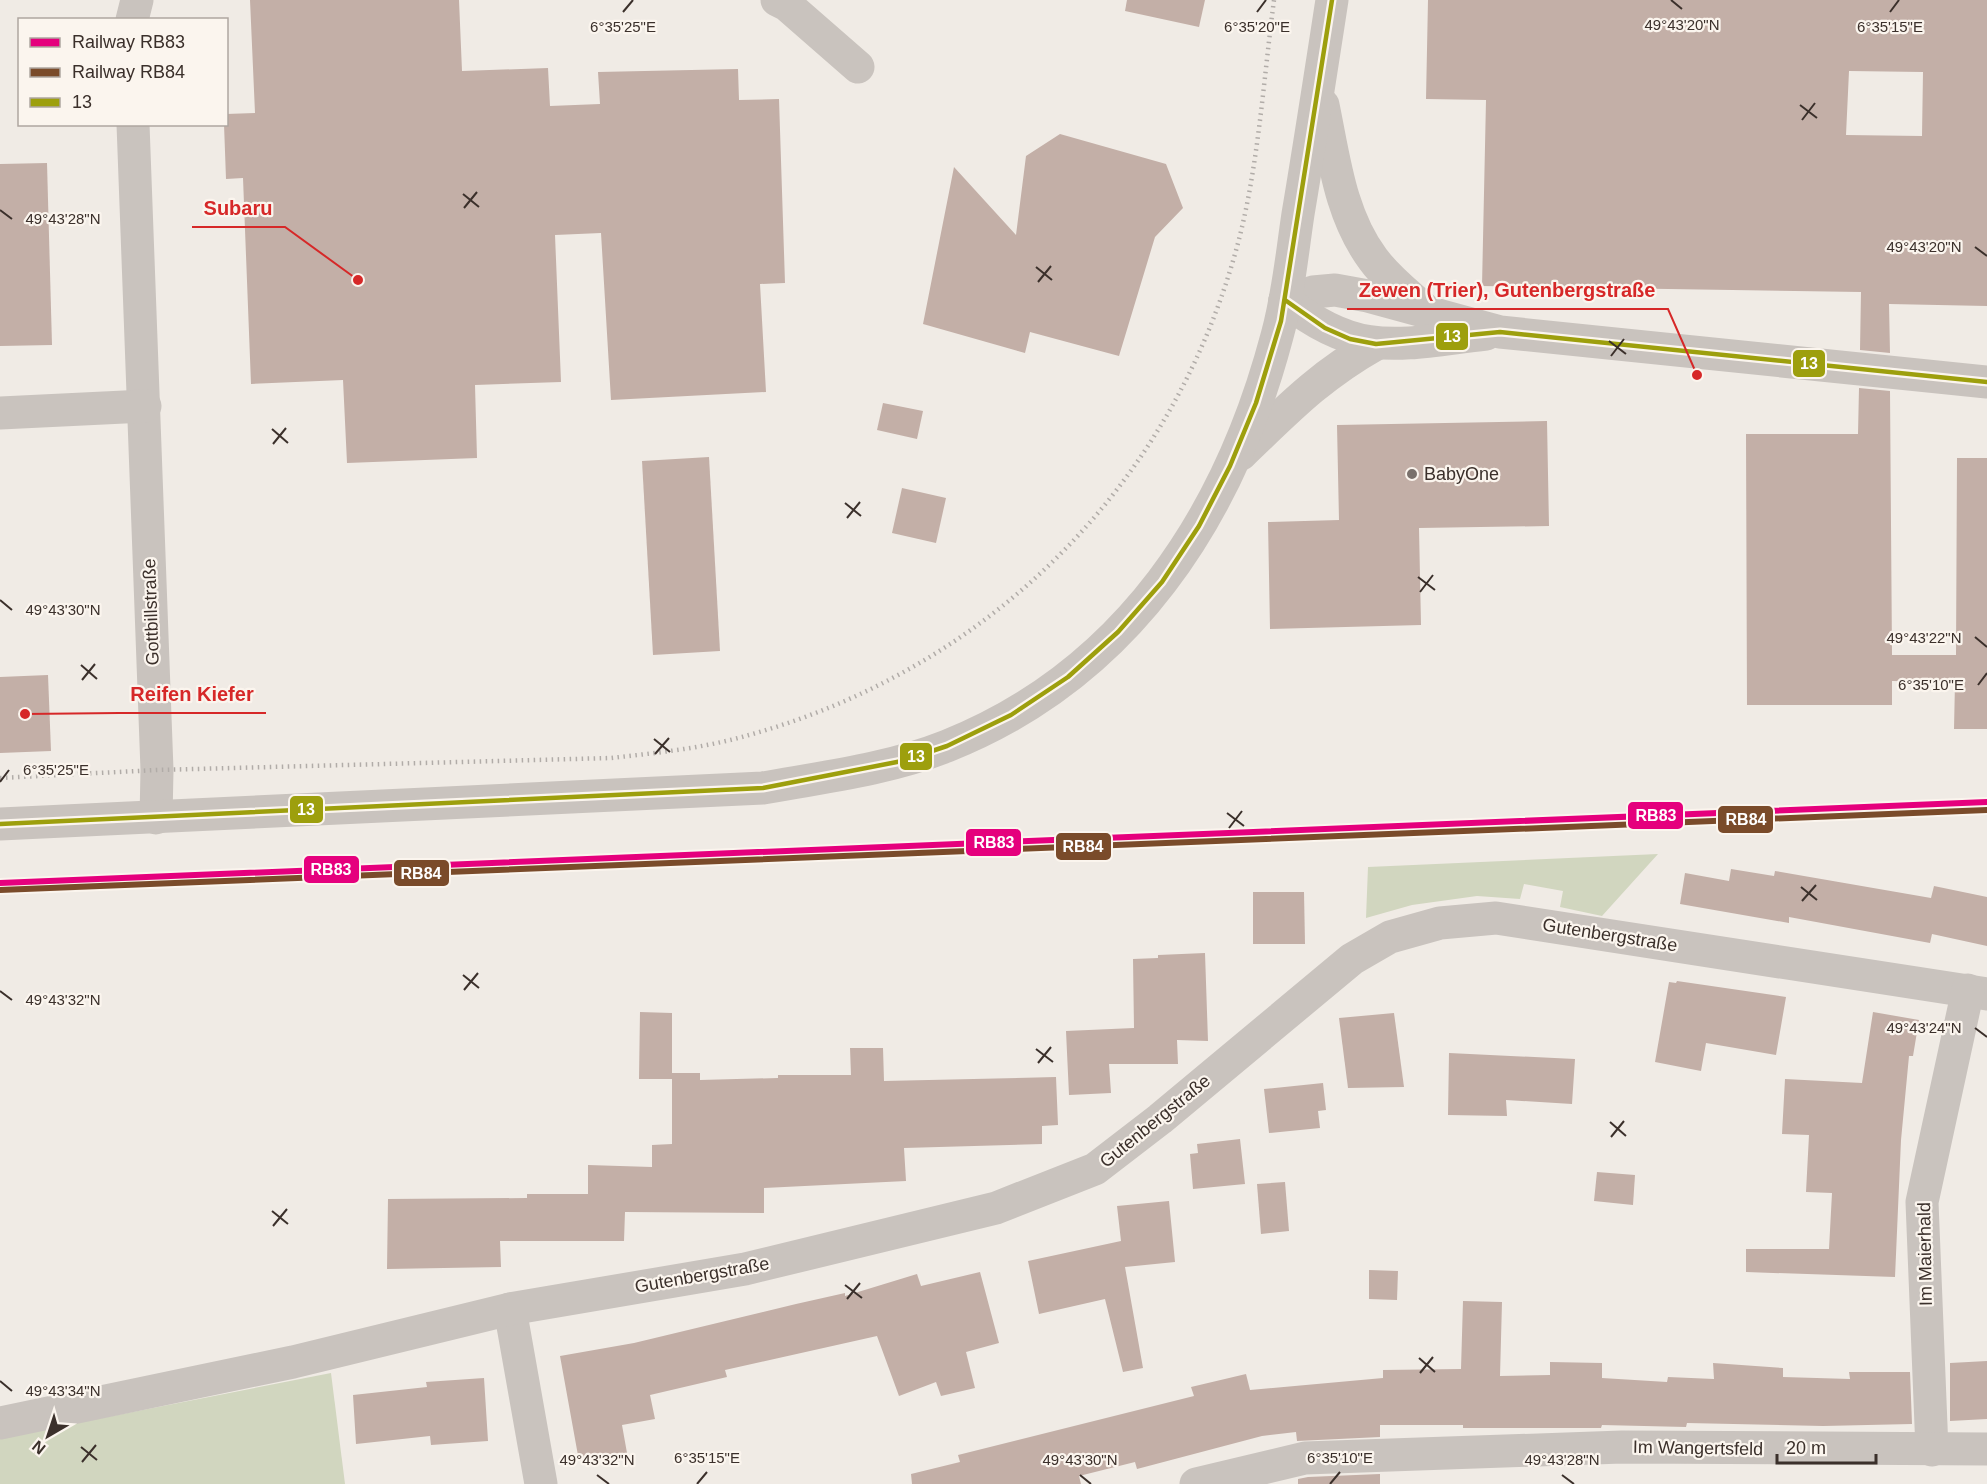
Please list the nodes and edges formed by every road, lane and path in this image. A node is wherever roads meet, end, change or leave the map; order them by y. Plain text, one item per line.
1 (137, 0) edge
2 (777, 0) edge
3 (1332, 0) edge
4 (132, 18) edge
5 (858, 67) dead end
6 (1319, 86) junction
7 (133, 126) edge
8 (1285, 300) junction
9 (1426, 311) junction
10 (1500, 332) junction
11 (1376, 344) junction
12 (1987, 382) edge
13 (145, 406) junction
14 (0, 413) edge
15 (1233, 461) junction
16 (156, 818) junction
17 (0, 824) edge
18 (1977, 992) edge
19 (510, 1309) junction
20 (0, 1423) edge
21 (1987, 1449) edge
22 (1932, 1450) junction
23 (541, 1484) edge
24 (1196, 1484) edge

1 - 4 street
2 - 5 street
3 - 6 street
6 - 8 street
6 - 9 street
7 - 13 street, Gottbillstraße
8 - 9 street
8 - 11 street
8 - 15 street
9 - 10 street
10 - 11 street
10 - 12 street
11 - 15 street
13 - 14 street
13 - 16 street, Gottbillstraße
15 - 16 street
16 - 17 street
18 - 19 street, Gutenbergstraße
18 - 22 street, Im Maierhald
19 - 20 street, Gutenbergstraße
19 - 23 street
21 - 22 street, Im Wangertsfeld
22 - 24 street, Im Wangertsfeld

